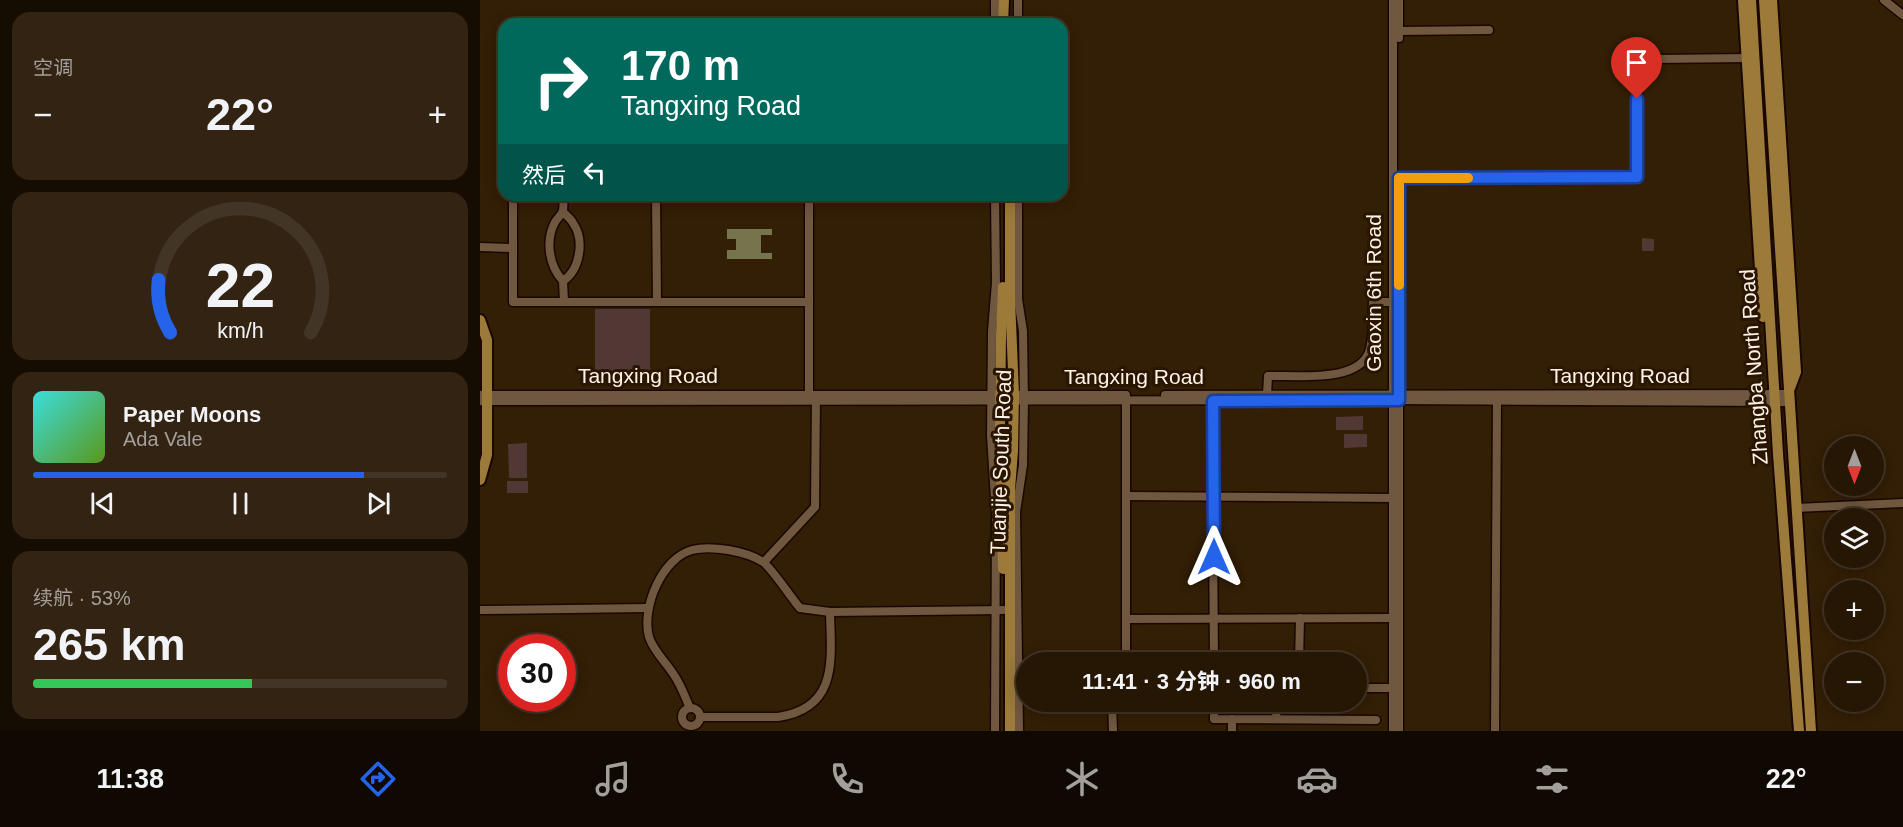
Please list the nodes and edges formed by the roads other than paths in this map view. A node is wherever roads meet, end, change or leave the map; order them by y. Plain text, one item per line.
1 (995, 0) edge
2 (1004, 0) edge
3 (1010, 0) edge
4 (1018, 0) edge
5 (1393, 0) edge
6 (1399, 0) edge
7 (1743, 0) edge
8 (1751, 0) edge
9 (1764, 0) edge
10 (1772, 0) edge
11 (1884, 0) edge
12 (1903, 15) edge
13 (995, 18) edge
14 (1004, 18) edge
15 (1010, 18) edge
16 (1018, 18) edge
17 (1489, 30) dead end
18 (1399, 31) junction
19 (1750, 58) junction
20 (1396, 178) junction
21 (513, 201) edge
22 (563, 201) edge
23 (657, 201) edge
24 (809, 201) edge
25 (995, 201) edge
26 (1003, 201) edge
27 (1010, 201) edge
28 (1018, 201) edge
29 (563, 212) junction
30 (480, 247) edge
31 (513, 248) junction
32 (563, 281) junction
33 (564, 302) junction
34 (657, 302) junction
35 (809, 302) junction
36 (1392, 302) junction
37 (480, 320) edge
38 (1267, 395) junction
39 (814, 396) junction
40 (1019, 397) junction
41 (1395, 397) junction
42 (1773, 397) junction
43 (483, 398) edge
44 (995, 398) junction
45 (1126, 398) junction
46 (1213, 398) junction
47 (1789, 398) junction
48 (1497, 400) junction
49 (480, 480) edge
50 (1126, 496) junction
51 (1214, 496) junction
52 (1393, 498) junction
53 (1903, 502) edge
54 (1796, 508) junction
55 (764, 562) junction
56 (648, 608) junction
57 (480, 610) edge
58 (999, 610) junction
59 (830, 612) junction
60 (1214, 618) junction
61 (1300, 618) junction
62 (1393, 618) junction
63 (1126, 619) junction
64 (1126, 652) edge
65 (1214, 652) edge
66 (1299, 652) edge
67 (1367, 688) edge
68 (1396, 688) junction
69 (690, 708) junction
70 (1112, 712) edge
71 (1214, 712) edge
72 (1276, 712) edge
73 (700, 717) junction
74 (1232, 719) junction
75 (1258, 719) junction
76 (1276, 719) junction
77 (1376, 720) dead end
78 (690, 729) edge
79 (995, 731) edge
80 (1002, 731) edge
81 (1010, 731) edge
82 (1019, 731) edge
83 (1113, 731) edge
84 (1232, 731) edge
85 (1258, 731) edge
86 (1393, 731) edge
87 (1399, 731) edge
88 (1495, 731) edge
89 (1799, 731) edge
90 (1811, 731) edge

1 - 13 street
2 - 14 main road
3 - 15 main road
4 - 16 street
5 - 20 street, Gaoxin 6th Road
6 - 18 street, Gaoxin 6th Road
7 - 19 main road
8 - 19 main road, Zhangba North Road
9 - 47 main road, Zhangba North Road
10 - 47 main road
11 - 12 street
17 - 18 street
18 - 20 street, Gaoxin 6th Road
19 - 20 street
19 - 42 main road, Zhangba North Road
20 - 36 street, Gaoxin 6th Road
20 - 41 street, Gaoxin 6th Road
21 - 31 street
22 - 29 street
23 - 34 street
24 - 35 street
25 - 44 street, Tuanjie South Road
26 - 44 main road, Tuanjie South Road
27 - 40 main road, Tuanjie South Road
28 - 40 street, Tuanjie South Road
29 - 32 street
29 - 32 street
30 - 31 street
31 - 33 street
32 - 33 street
33 - 34 street
34 - 35 street
35 - 39 street
36 - 38 street
36 - 41 street, Gaoxin 6th Road
37 - 43 main road
38 - 41 street, Tangxing Road
38 - 46 street, Tangxing Road
39 - 43 street, Tangxing Road
39 - 44 street, Tangxing Road
39 - 55 street
40 - 44 street, Tangxing Road
40 - 45 street, Tangxing Road
40 - 81 main road, Tuanjie South Road
40 - 82 street, Tuanjie South Road
41 - 42 street, Tangxing Road
41 - 46 street, Tangxing Road
41 - 48 street, Tangxing Road
41 - 52 street, Gaoxin 6th Road
41 - 68 street, Gaoxin 6th Road
42 - 47 street
42 - 48 street, Tangxing Road
42 - 89 main road, Zhangba North Road
43 - 49 main road
44 - 58 main road, Tuanjie South Road
45 - 46 street, Tangxing Road
45 - 50 street
46 - 51 street
47 - 54 main road, Zhangba North Road
48 - 88 street
50 - 51 street
50 - 63 street
51 - 52 street
51 - 60 street
52 - 62 street, Gaoxin 6th Road
53 - 54 street
54 - 90 main road, Zhangba North Road
55 - 56 street
55 - 59 street
56 - 57 street
56 - 69 street
58 - 59 street
58 - 79 street, Tuanjie South Road
58 - 80 main road, Tuanjie South Road
59 - 73 street
60 - 61 street
60 - 63 street
60 - 65 street
61 - 62 street
61 - 66 street
62 - 68 street, Gaoxin 6th Road
63 - 64 street
67 - 68 street
68 - 86 street, Gaoxin 6th Road
68 - 87 street, Gaoxin 6th Road
69 - 73 street
69 - 78 street
70 - 83 street
71 - 74 street
72 - 76 street
73 - 78 street
74 - 75 street
74 - 84 street
75 - 76 street
75 - 85 street
76 - 77 street

